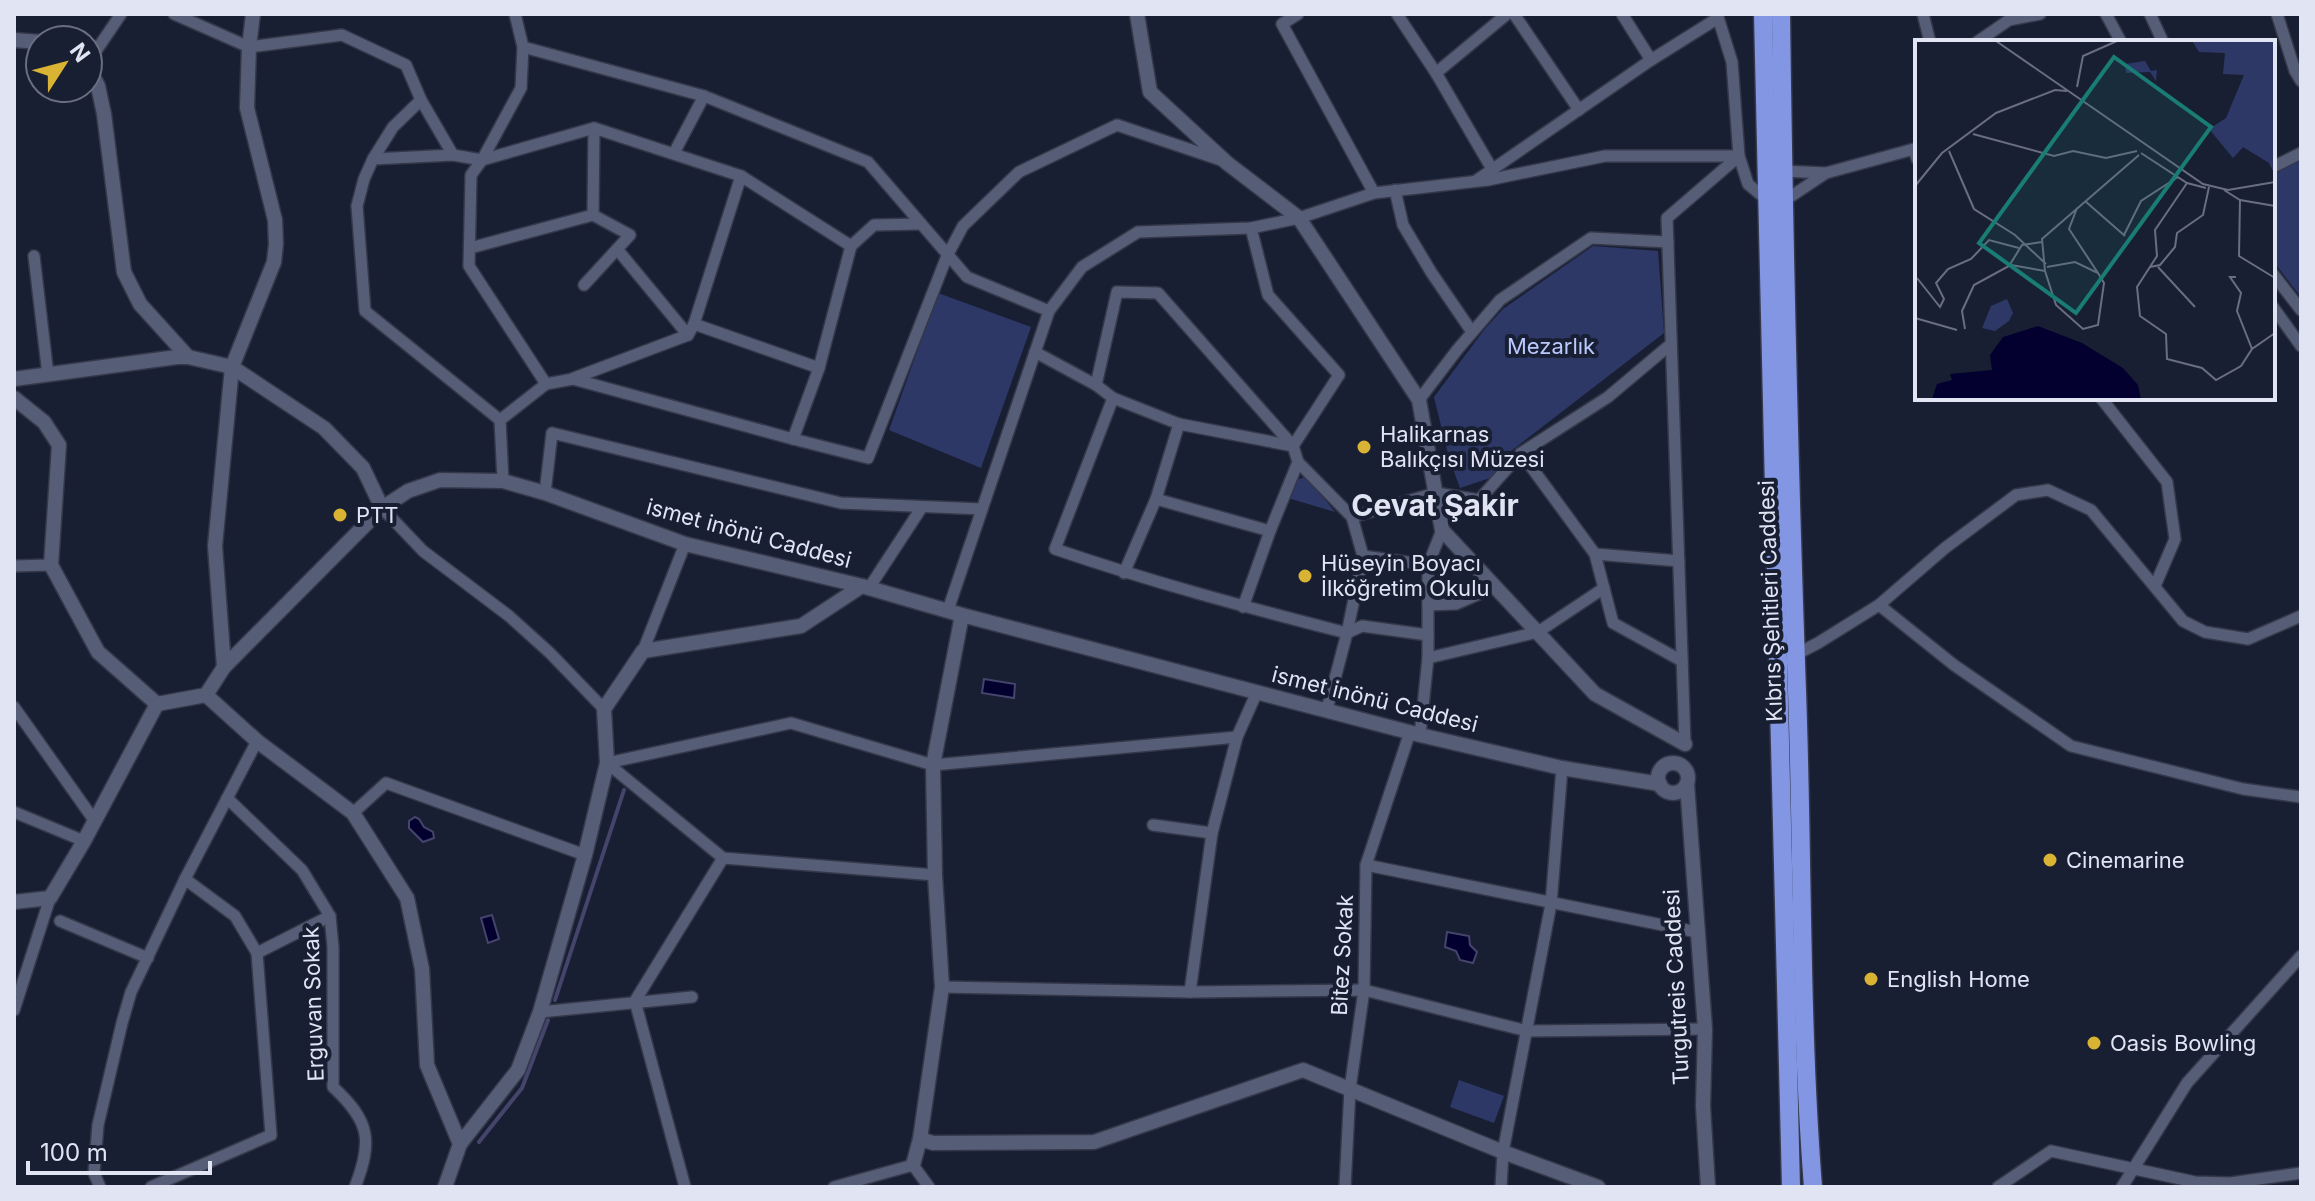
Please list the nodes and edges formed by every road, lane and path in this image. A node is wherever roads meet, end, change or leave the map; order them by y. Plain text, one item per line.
1 (121, 14) edge
2 (174, 14) edge
3 (253, 14) edge
4 (515, 14) edge
5 (1137, 14) edge
6 (1298, 14) edge
7 (1397, 14) edge
8 (1507, 14) edge
9 (1514, 14) edge
10 (1622, 14) edge
11 (1763, 14) edge
12 (1781, 14) edge
13 (1923, 14) edge
14 (2040, 14) edge
15 (2106, 14) edge
16 (2150, 14) edge
17 (2277, 14) edge
18 (1718, 16) edge
19 (104, 39) edge
20 (1930, 40) edge
21 (1980, 40) edge
22 (2120, 40) edge
23 (2162, 40) edge
24 (249, 47) junction
25 (523, 47) junction
26 (1651, 60) junction
27 (1436, 73) junction
28 (2301, 81) edge
29 (704, 96) junction
30 (421, 100) junction
31 (102, 104) edge
32 (1579, 110) junction
33 (594, 128) junction
34 (1915, 152) edge
35 (674, 153) junction
36 (2301, 153) edge
37 (453, 155) junction
38 (1739, 156) junction
39 (373, 159) junction
40 (482, 160) junction
41 (1227, 163) junction
42 (2275, 166) edge
43 (1492, 169) junction
44 (1783, 171) junction
45 (1826, 173) junction
46 (741, 176) junction
47 (1474, 181) junction
48 (1395, 190) junction
49 (1374, 193) junction
50 (1775, 200) junction
51 (593, 215) junction
52 (1299, 218) junction
53 (921, 224) junction
54 (1251, 228) junction
55 (1668, 242) junction
56 (851, 246) junction
57 (470, 248) junction
58 (617, 249) junction
59 (34, 256) dead end
60 (947, 256) junction
61 (2275, 277) edge
62 (584, 285) dead end
63 (2275, 310) edge
64 (2301, 310) edge
65 (1049, 311) junction
66 (691, 330) junction
67 (1472, 332) junction
68 (1671, 344) junction
69 (2301, 346) edge
70 (1035, 352) junction
71 (188, 357) junction
72 (232, 367) junction
73 (819, 368) junction
74 (48, 375) junction
75 (14, 379) edge
76 (573, 379) junction
77 (546, 384) junction
78 (1096, 385) junction
79 (14, 398) edge
80 (1113, 398) junction
81 (1419, 400) junction
82 (2103, 400) edge
83 (500, 420) junction
84 (1179, 424) junction
85 (793, 439) junction
86 (1293, 446) junction
87 (1521, 453) junction
88 (1298, 462) junction
89 (503, 481) junction
90 (545, 493) junction
91 (1436, 493) junction
92 (1156, 499) junction
93 (922, 507) junction
94 (382, 508) junction
95 (982, 509) junction
96 (1352, 517) junction
97 (1442, 530) junction
98 (1270, 531) junction
99 (685, 544) junction
100 (1595, 554) junction
101 (1363, 556) junction
102 (1679, 561) junction
103 (51, 565) junction
104 (1428, 565) junction
105 (14, 566) edge
106 (1124, 573) junction
107 (2155, 586) junction
108 (866, 587) junction
109 (1495, 587) junction
110 (1604, 588) junction
111 (1428, 605) junction
112 (1879, 605) junction
113 (1243, 607) junction
114 (955, 613) junction
115 (2301, 616) edge
116 (1538, 632) junction
117 (1347, 633) junction
118 (1428, 635) junction
119 (643, 651) junction
120 (1795, 655) junction
121 (1428, 658) junction
122 (1682, 661) junction
123 (224, 667) junction
124 (1257, 692) junction
125 (206, 695) junction
126 (157, 704) junction
127 (14, 707) edge
128 (604, 709) junction
129 (1327, 709) junction
130 (1415, 733) junction
131 (1237, 737) junction
132 (257, 741) junction
133 (1685, 744) junction
134 (607, 763) junction
135 (933, 765) junction
136 (1562, 768) junction
137 (1662, 773) junction
138 (1683, 782) junction
139 (2301, 797) edge
140 (227, 798) junction
141 (14, 812) edge
142 (353, 813) junction
143 (94, 820) junction
144 (1153, 825) dead end
145 (1212, 833) junction
146 (84, 841) junction
147 (585, 855) junction
148 (723, 858) junction
149 (1366, 865) junction
150 (935, 875) junction
151 (185, 879) junction
152 (50, 898) junction
153 (14, 902) edge
154 (1551, 904) junction
155 (330, 916) junction
156 (60, 921) dead end
157 (1697, 932) junction
158 (257, 953) junction
159 (2301, 956) edge
160 (148, 958) junction
161 (942, 987) junction
162 (1364, 990) junction
163 (1190, 992) junction
164 (692, 997) dead end
165 (635, 1001) junction
166 (14, 1010) edge
167 (540, 1012) junction
168 (1705, 1029) junction
169 (1527, 1031) junction
170 (1350, 1089) junction
171 (920, 1139) junction
172 (460, 1144) junction
173 (1503, 1152) junction
174 (913, 1165) junction
175 (2134, 1169) junction
176 (2301, 1173) edge
177 (100, 1187) edge
178 (151, 1187) edge
179 (355, 1187) edge
180 (445, 1187) edge
181 (685, 1187) edge
182 (834, 1187) edge
183 (929, 1187) edge
184 (1345, 1187) edge
185 (1501, 1187) edge
186 (1598, 1187) edge
187 (1708, 1187) edge
188 (1791, 1187) edge
189 (1813, 1187) edge
190 (1998, 1187) edge
191 (2122, 1187) edge

1 - 19 street
2 - 24 street
3 - 24 street
4 - 25 street
5 - 41 street
6 - 49 street
7 - 27 street
8 - 27 street
9 - 32 street
10 - 26 street
11 - 50 highway, Kıbrıs Şehitleri Caddesi
12 - 44 highway, Kıbrıs Şehitleri Caddesi
13 - 20 street
14 - 21 street
15 - 22 street
16 - 23 street
17 - 28 street
18 - 26 street
18 - 38 street
24 - 30 street
24 - 72 street
25 - 29 street
25 - 40 street
26 - 32 street
27 - 43 street
29 - 35 street
29 - 53 street
30 - 37 street
30 - 39 street
31 - 71 street
32 - 43 street
33 - 35 street
33 - 40 street
33 - 51 street
34 - 45 street
35 - 46 street
36 - 42 street
37 - 39 street
37 - 40 street
38 - 47 street
38 - 50 street
38 - 55 street
39 - 83 street
40 - 57 street
41 - 52 street
41 - 60 street
43 - 47 street
44 - 45 street
44 - 50 highway, Kıbrıs Şehitleri Caddesi
45 - 50 street
46 - 56 street
46 - 66 street
47 - 48 street
48 - 49 street
48 - 67 street
49 - 52 street
50 - 120 highway, Kıbrıs Şehitleri Caddesi
50 - 188 highway, Kıbrıs Şehitleri Caddesi
51 - 57 street
51 - 58 street
52 - 54 street
52 - 81 street
53 - 56 street
53 - 60 street
54 - 65 street
54 - 86 street
55 - 67 street
55 - 68 street
56 - 73 street
57 - 77 street
58 - 62 street
58 - 66 street
59 - 74 street
60 - 65 street
60 - 85 street
61 - 64 street
63 - 69 street
65 - 70 street
66 - 73 street
66 - 76 street
67 - 81 street
68 - 87 street
68 - 102 street
70 - 78 street
70 - 95 street
71 - 72 street
71 - 74 street
72 - 94 street
72 - 123 street
73 - 85 street
74 - 75 street
76 - 77 street
76 - 85 street
77 - 83 street
78 - 80 street
78 - 86 street
79 - 103 street
80 - 84 street
80 - 106 street
81 - 91 street
82 - 107 street
83 - 89 street
84 - 86 street
84 - 92 street
86 - 88 street
87 - 91 street
87 - 100 street
88 - 96 street
88 - 98 street
89 - 90 street, ismet inönü Caddesi
89 - 94 street, ismet inönü Caddesi
90 - 93 street
90 - 99 street, ismet inönü Caddesi
91 - 96 street
91 - 97 street
92 - 98 street
92 - 106 street
93 - 95 street
93 - 108 street
94 - 123 street, ismet inönü Caddesi
94 - 128 street
95 - 114 street
96 - 101 street
97 - 104 street
97 - 109 street
98 - 113 street
99 - 108 street, ismet inönü Caddesi
99 - 119 street
100 - 102 street
100 - 110 street
101 - 104 street
101 - 117 street
102 - 122 street
103 - 105 street
103 - 126 street
104 - 111 street, Bitez Sokak
106 - 113 street
107 - 112 street
107 - 115 street
108 - 114 street, ismet inönü Caddesi
108 - 119 street
109 - 111 street
109 - 116 street
110 - 116 street
110 - 122 street
111 - 118 street, Bitez Sokak
112 - 120 street
112 - 139 street
113 - 117 street
114 - 124 street, ismet inönü Caddesi
114 - 135 street
116 - 121 street
116 - 133 street
117 - 118 street
117 - 129 street
118 - 121 street, Bitez Sokak
119 - 128 street
120 - 189 highway, Kıbrıs Şehitleri Caddesi
121 - 130 street, Bitez Sokak
122 - 133 street
123 - 125 street, ismet inönü Caddesi
124 - 129 street, ismet inönü Caddesi
124 - 131 street
125 - 126 street
125 - 132 street
126 - 143 street
127 - 143 street
128 - 134 street
129 - 130 street, ismet inönü Caddesi
130 - 136 street, ismet inönü Caddesi
130 - 149 street, Bitez Sokak
131 - 135 street
131 - 145 street
132 - 140 street
132 - 142 street
133 - 137 street
133 - 138 street
134 - 135 street
134 - 147 street
134 - 148 street
135 - 150 street
136 - 137 street, ismet inönü Caddesi
136 - 154 street
137 - 138 street, ismet inönü Caddesi
137 - 138 street
138 - 157 street, Turgutreis Caddesi
140 - 151 street
140 - 155 street, Erguvan Sokak
141 - 146 street
142 - 147 street
142 - 172 street
143 - 146 street
144 - 145 street
145 - 163 street
146 - 152 street
147 - 167 street
148 - 150 street
148 - 165 street
149 - 154 street
149 - 162 street, Bitez Sokak
150 - 161 street
151 - 158 street
151 - 160 street
152 - 153 street
152 - 166 street
154 - 157 street
154 - 169 street
155 - 158 street
155 - 179 street, Erguvan Sokak
156 - 160 street
157 - 168 street, Turgutreis Caddesi
158 - 178 street
159 - 175 street
160 - 177 street
161 - 163 street
161 - 171 street
162 - 163 street
162 - 169 street
162 - 170 street, Bitez Sokak
164 - 165 street
165 - 167 street
165 - 181 street
167 - 172 street
168 - 169 street
168 - 187 street, Turgutreis Caddesi
169 - 173 street
170 - 171 street
170 - 173 street
170 - 184 street, Bitez Sokak
171 - 174 street
172 - 180 street
173 - 185 street
173 - 186 street
174 - 182 street
174 - 183 street
175 - 176 street
175 - 190 street
175 - 191 street

